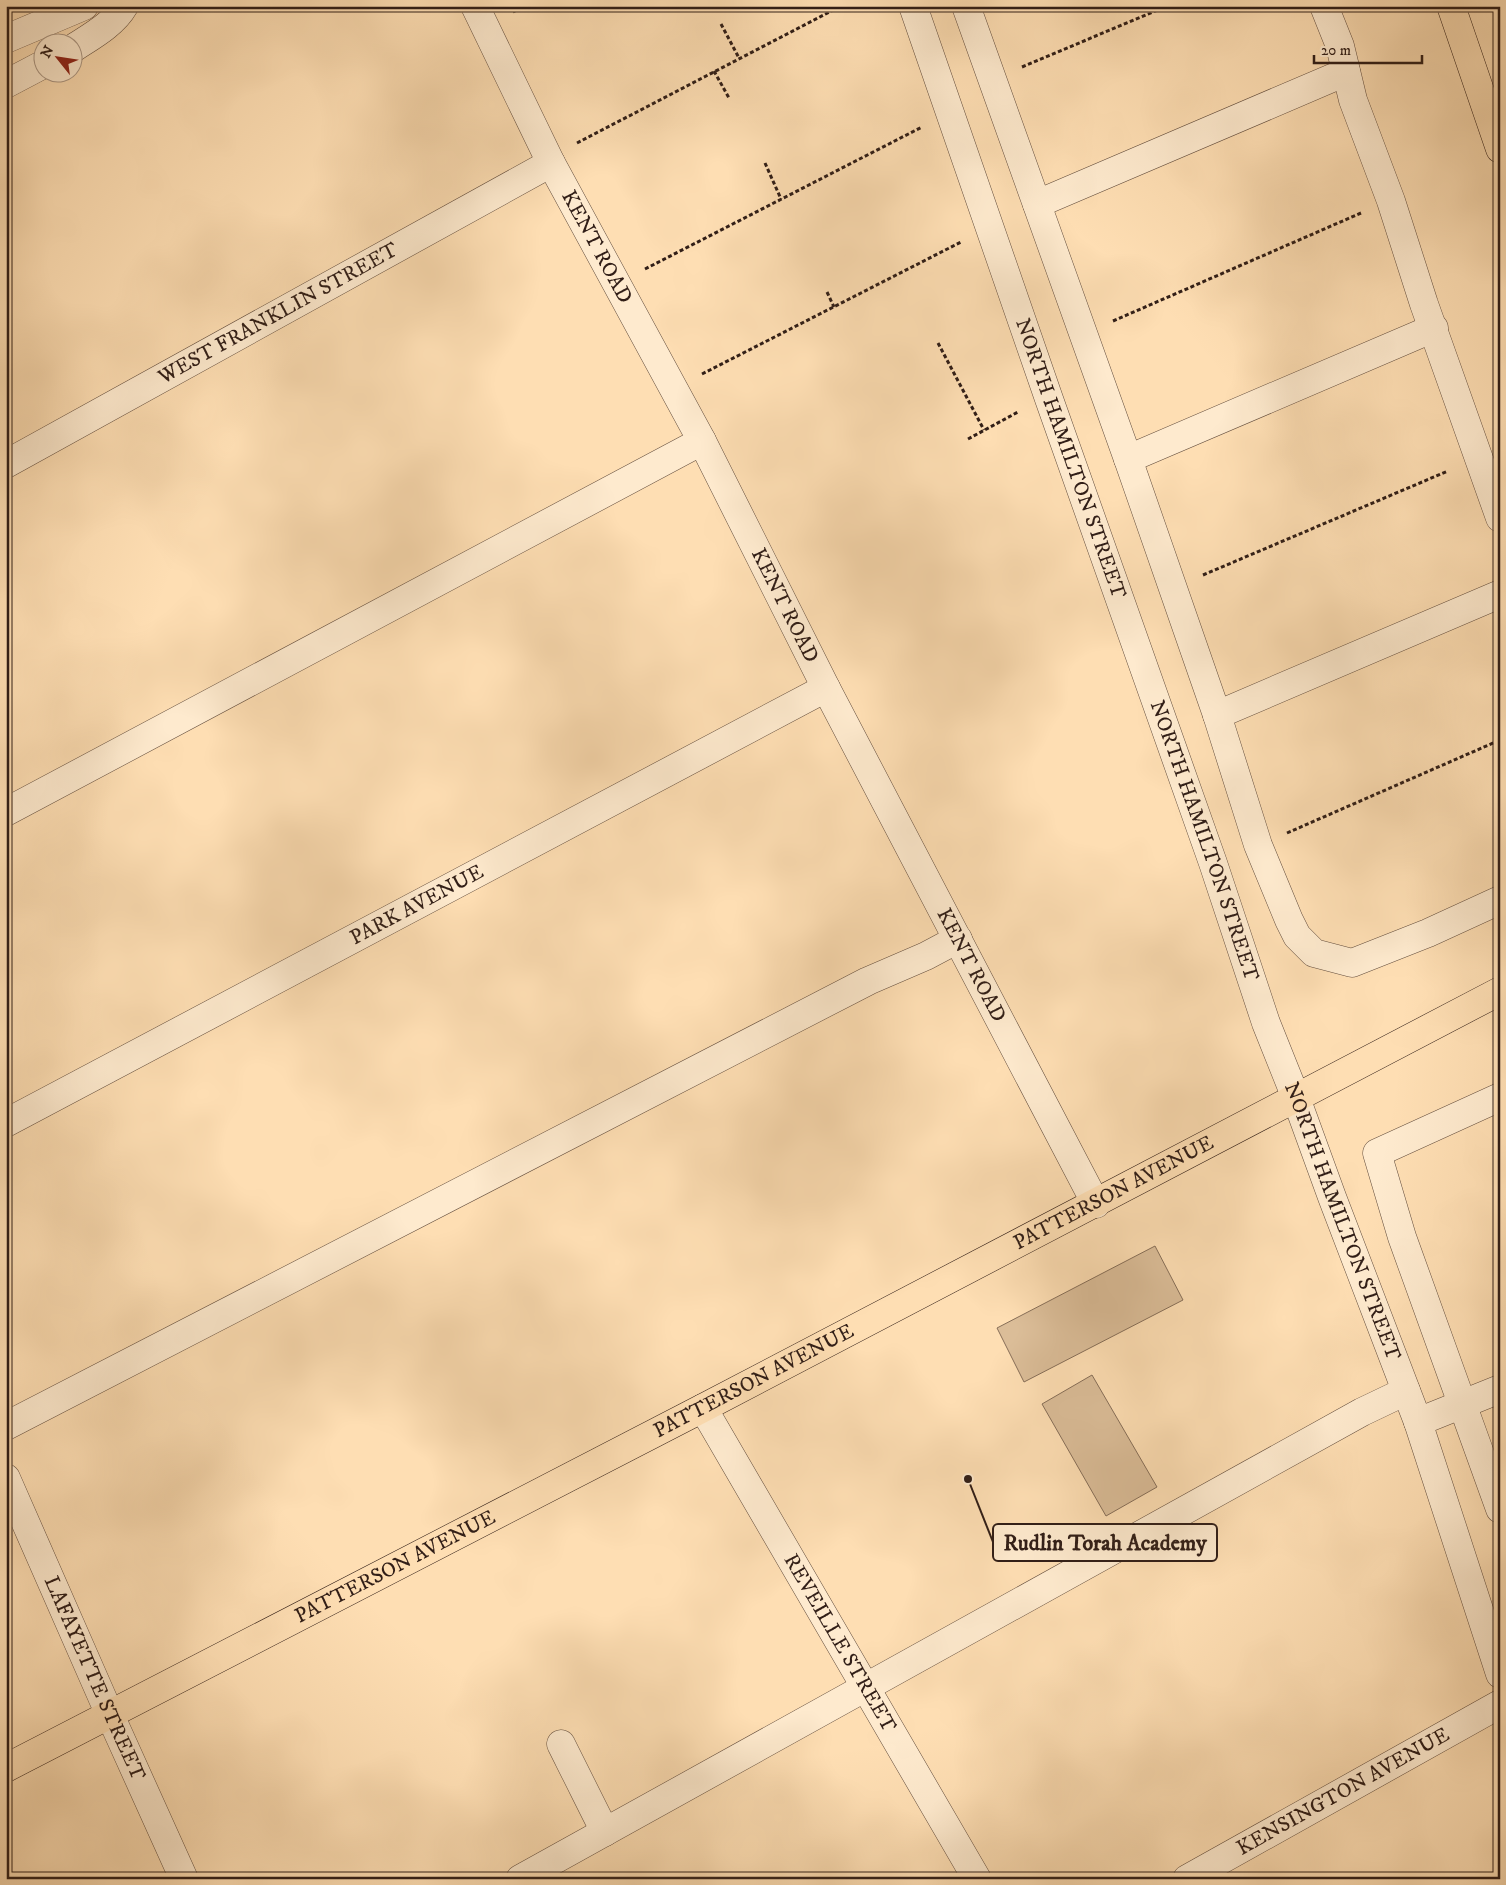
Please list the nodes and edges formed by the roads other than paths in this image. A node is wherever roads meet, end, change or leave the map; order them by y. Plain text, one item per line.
1 (84, 6) edge
2 (124, 6) edge
3 (475, 6) edge
4 (913, 6) edge
5 (966, 6) edge
6 (1324, 6) edge
7 (1451, 6) edge
8 (6, 39) edge
9 (82, 42) edge
10 (32, 70) edge
11 (1346, 72) junction
12 (6, 84) edge
13 (1500, 149) edge
14 (561, 155) junction
15 (1037, 204) junction
16 (1434, 328) junction
17 (702, 441) junction
18 (1128, 459) junction
19 (6, 464) edge
20 (1500, 518) edge
21 (1500, 594) edge
22 (826, 688) junction
23 (1217, 715) junction
24 (6, 812) edge
25 (1500, 900) edge
26 (958, 939) junction
27 (1500, 991) edge
28 (1500, 1097) edge
29 (1296, 1098) junction
30 (6, 1123) edge
31 (1096, 1204) junction
32 (1500, 1389) edge
33 (1406, 1391) junction
34 (1463, 1405) junction
35 (703, 1408) junction
36 (1418, 1422) junction
37 (6, 1426) edge
38 (6, 1478) edge
39 (1500, 1509) edge
40 (1500, 1674) edge
41 (866, 1688) junction
42 (1500, 1704) edge
43 (110, 1715) junction
44 (561, 1744) dead end
45 (6, 1768) edge
46 (605, 1832) junction
47 (184, 1879) edge
48 (520, 1879) edge
49 (977, 1879) edge
50 (1186, 1879) edge

1 - 8 street
2 - 9 street
3 - 14 street, KENT ROAD
4 - 29 street, NORTH HAMILTON STREET
5 - 15 street
6 - 11 street
7 - 13 main road
10 - 12 street
11 - 15 street
11 - 16 street
14 - 17 street, KENT ROAD
14 - 19 street, WEST FRANKLIN STREET
15 - 18 street
16 - 18 street
16 - 20 street
17 - 22 street, KENT ROAD
17 - 24 street
18 - 23 street
21 - 23 street
22 - 26 street, KENT ROAD
22 - 30 street, PARK AVENUE
23 - 25 street
26 - 31 street, KENT ROAD
26 - 37 street
27 - 29 main road, PATTERSON AVENUE
28 - 34 street
29 - 31 main road, PATTERSON AVENUE
29 - 33 street, NORTH HAMILTON STREET
31 - 35 main road, PATTERSON AVENUE
32 - 34 street
33 - 36 street, NORTH HAMILTON STREET
33 - 41 street
34 - 36 street
34 - 39 street
35 - 41 street, REVEILLE STREET
35 - 43 main road, PATTERSON AVENUE
36 - 40 street, NORTH HAMILTON STREET
38 - 43 street, LAFAYETTE STREET
41 - 46 street
41 - 49 street, REVEILLE STREET
42 - 50 street, KENSINGTON AVENUE
43 - 45 main road, PATTERSON AVENUE
43 - 47 street, LAFAYETTE STREET
44 - 46 street
46 - 48 street

